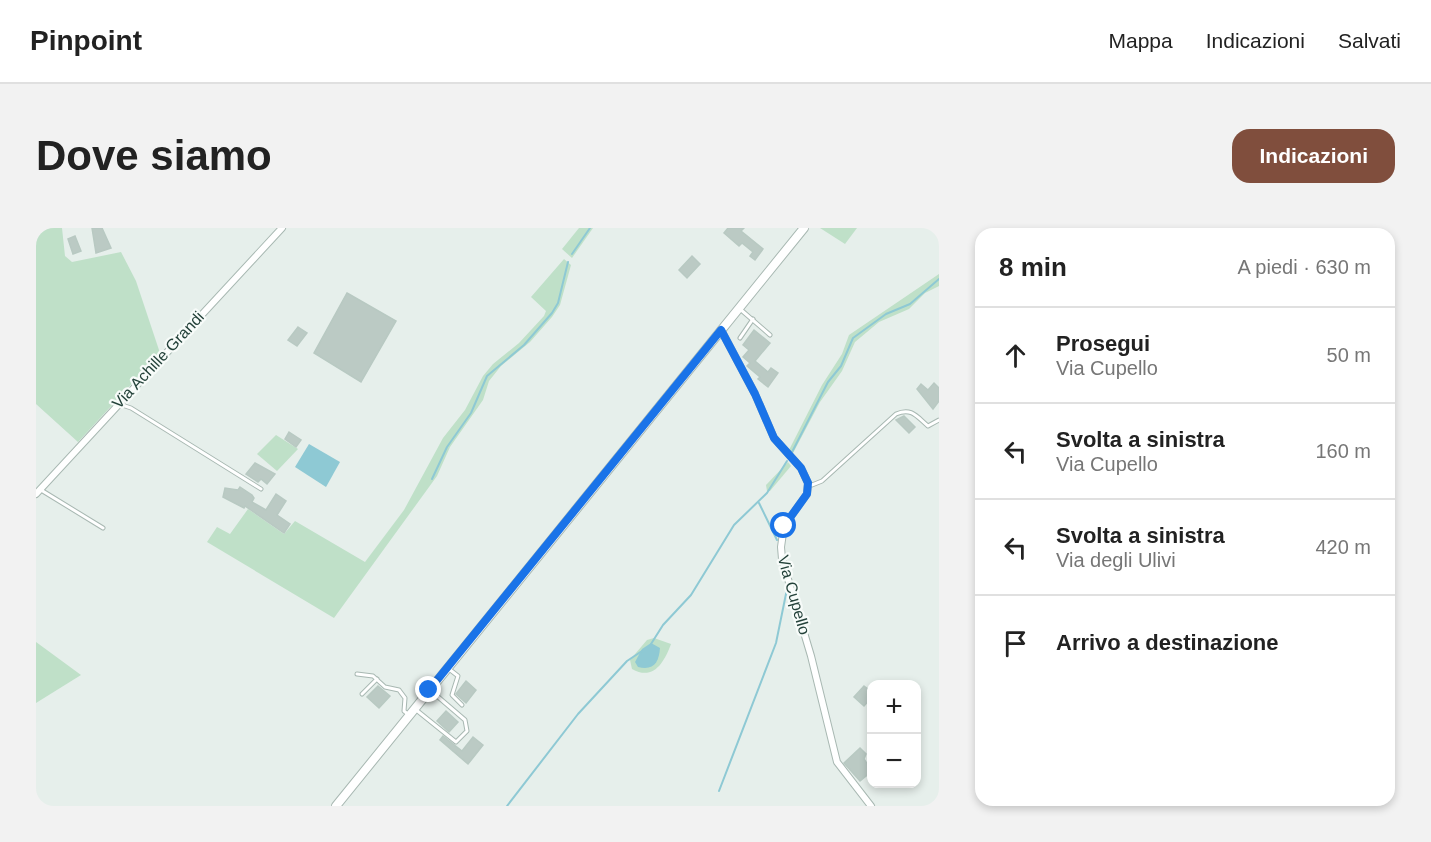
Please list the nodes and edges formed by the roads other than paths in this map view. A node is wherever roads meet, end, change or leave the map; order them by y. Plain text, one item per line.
1 (282, 228) edge
2 (804, 228) edge
3 (739, 308) junction
4 (753, 319) junction
5 (721, 330) junction
6 (770, 335) dead end
7 (740, 338) dead end
8 (118, 404) junction
9 (939, 420) edge
10 (808, 483) junction
11 (261, 489) dead end
12 (38, 492) edge
13 (103, 528) dead end
14 (448, 668) junction
15 (357, 674) dead end
16 (377, 679) junction
17 (429, 690) junction
18 (362, 694) dead end
19 (462, 705) dead end
20 (411, 711) junction
21 (336, 806) edge
22 (871, 806) edge

1 - 8 street, Via Achille Grandi
2 - 3 street
3 - 4 lane
3 - 5 street
4 - 6 lane
4 - 7 lane
5 - 10 street
5 - 14 street
8 - 11 lane
8 - 12 street, Via Achille Grandi
9 - 10 lane
10 - 22 street, Via Cupello
12 - 13 lane
14 - 17 street
14 - 19 lane
15 - 16 lane
16 - 18 lane
16 - 20 lane
17 - 20 street
17 - 20 lane
20 - 21 street

